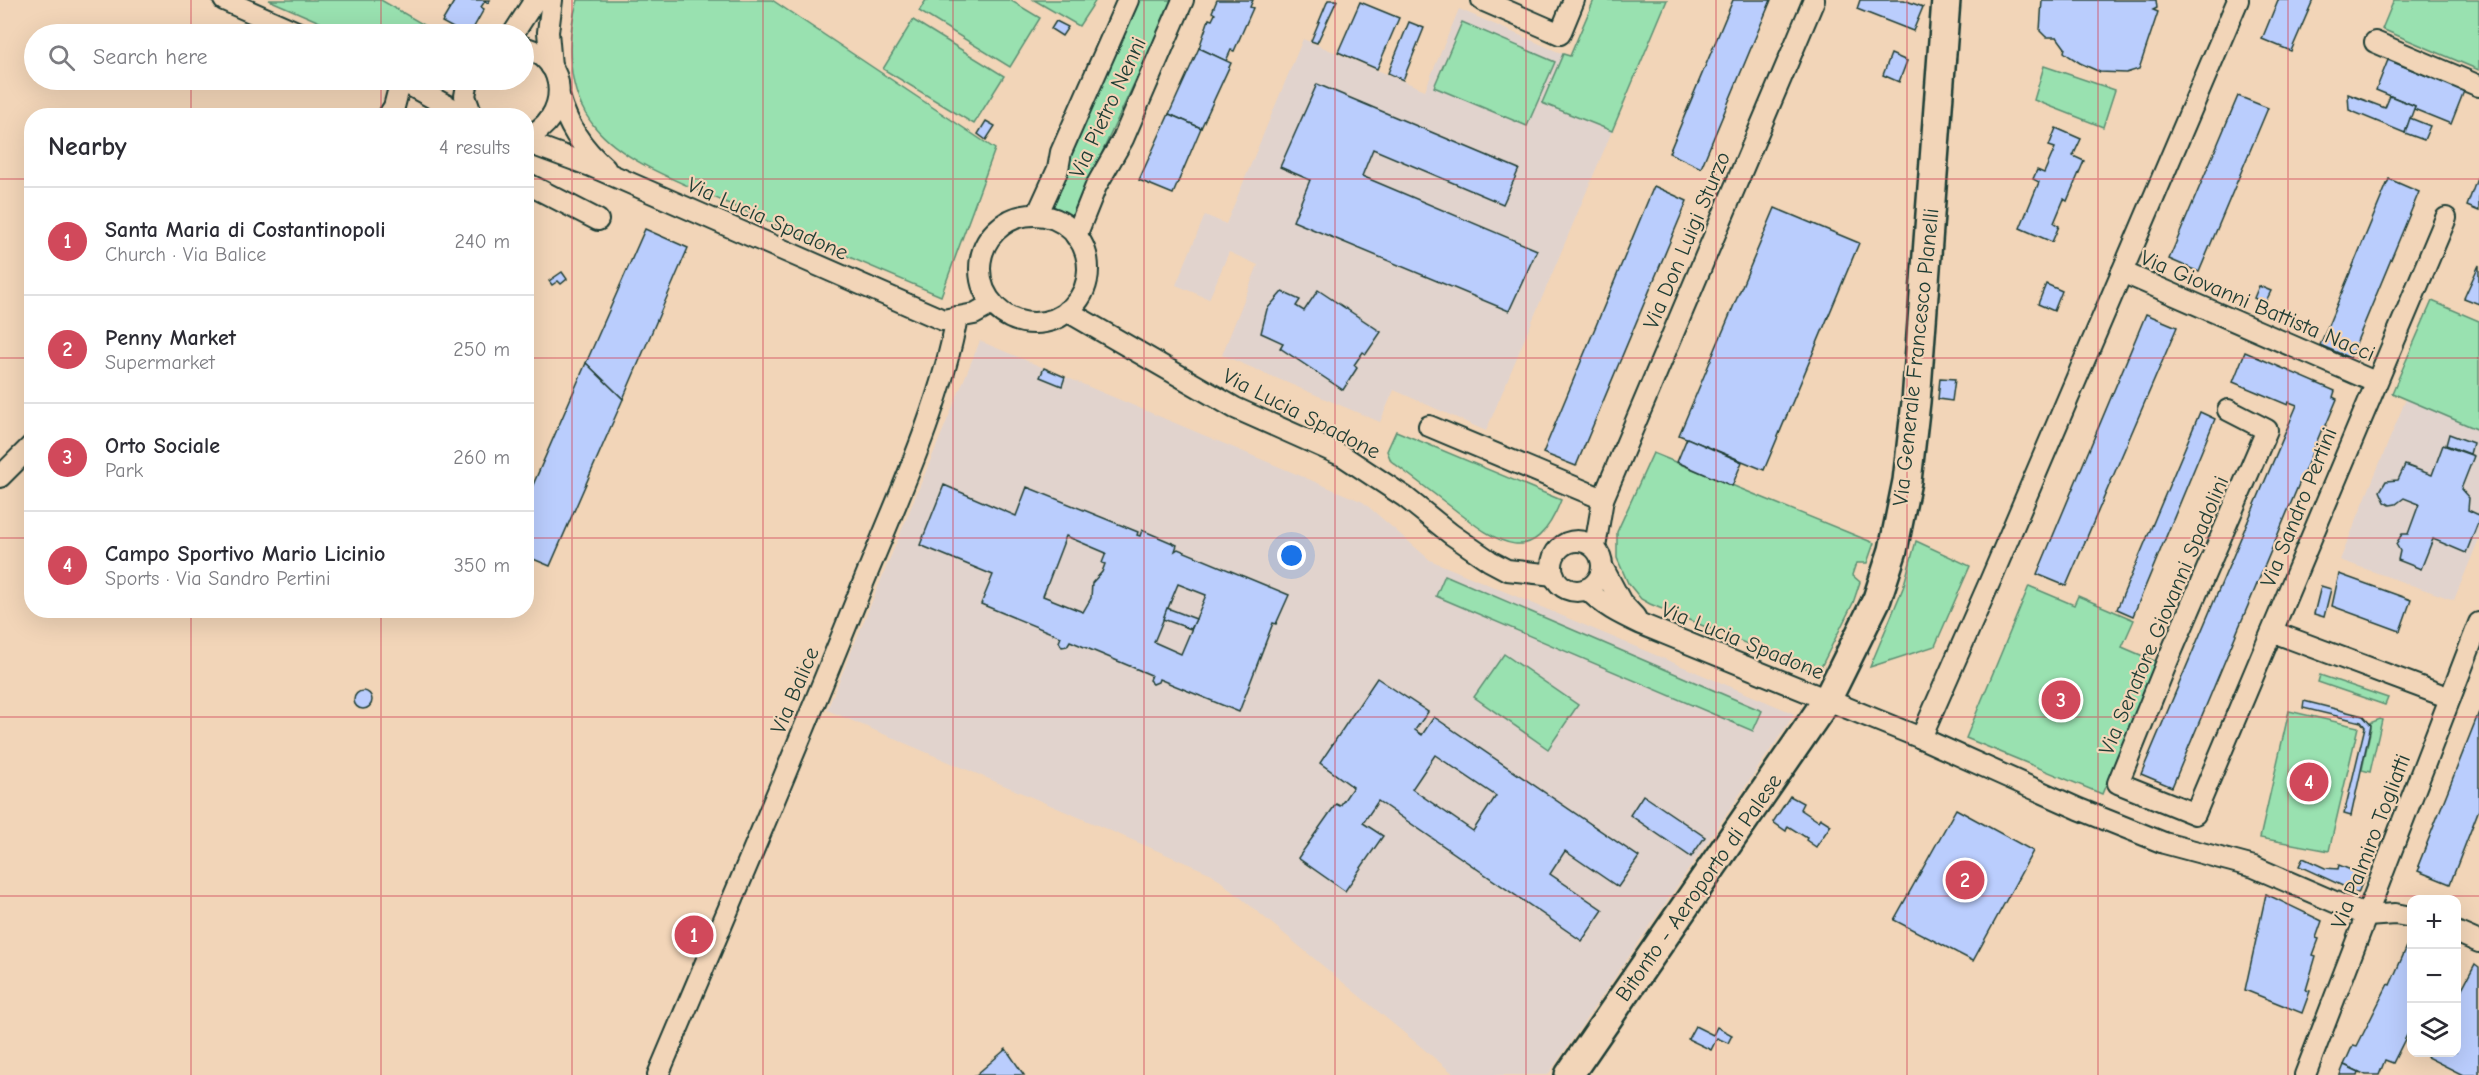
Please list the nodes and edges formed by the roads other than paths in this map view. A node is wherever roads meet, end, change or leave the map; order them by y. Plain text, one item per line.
1 (224, 0) edge
2 (535, 0) edge
3 (552, 0) edge
4 (1128, 0) edge
5 (1183, 0) edge
6 (1482, 0) edge
7 (1574, 0) edge
8 (1814, 0) edge
9 (1946, 0) edge
10 (2238, 0) edge
11 (278, 24) edge
12 (519, 24) edge
13 (2375, 42) dead end
14 (534, 51) edge
15 (551, 66) junction
16 (2479, 86) edge
17 (398, 90) edge
18 (419, 90) edge
19 (466, 90) edge
20 (559, 96) junction
21 (393, 108) edge
22 (452, 108) edge
23 (469, 108) edge
24 (534, 132) edge
25 (534, 145) edge
26 (613, 176) junction
27 (534, 187) edge
28 (1037, 215) junction
29 (2446, 218) dead end
30 (598, 220) dead end
31 (1076, 236) junction
32 (2122, 272) junction
33 (990, 305) dead end
34 (1067, 311) junction
35 (957, 317) junction
36 (2375, 382) junction
37 (2228, 410) dead end
38 (1429, 426) dead end
39 (24, 453) edge
40 (0, 477) edge
41 (1603, 499) junction
42 (1564, 546) junction
43 (1595, 547) junction
44 (1603, 568) junction
45 (1507, 570) junction
46 (1554, 575) junction
47 (1587, 589) junction
48 (2479, 623) edge
49 (1641, 624) junction
50 (2273, 632) junction
51 (2450, 698) junction
52 (1827, 700) junction
53 (1921, 738) junction
54 (2195, 814) joint
55 (2367, 916) junction
56 (2407, 916) edge
57 (2461, 935) edge
58 (2479, 942) edge
59 (658, 1075) edge
60 (1569, 1075) edge
61 (2305, 1075) edge

1 - 11 street
2 - 12 street
3 - 15 street
4 - 28 street, Via Pietro Nenni
5 - 31 street, Via Pietro Nenni
6 - 7 street
8 - 41 street, Via Don Luigi Sturzo
9 - 52 street, Via Generale Francesco Planelli
10 - 32 street
13 - 16 street
14 - 15 street
15 - 20 street
17 - 21 street
18 - 22 street
19 - 23 street
20 - 24 street
20 - 26 street
25 - 26 street, Via Lucia Spadone
26 - 35 street, Via Lucia Spadone
27 - 30 street
28 - 31 street
28 - 34 street
29 - 36 street, Via Sandro Pertini
31 - 34 street
32 - 36 street, Via Giovanni Battista Nacci
32 - 53 street
33 - 35 street, Via Lucia Spadone
34 - 45 street, Via Lucia Spadone
35 - 59 street, Via Balice
36 - 50 street, Via Sandro Pertini
37 - 54 street, Via Senatore Giovanni Spadolini
38 - 41 street
39 - 40 street
41 - 42 street
41 - 43 street
42 - 43 street
42 - 45 street
42 - 46 street
43 - 44 street
44 - 47 street
44 - 49 street
45 - 46 street
46 - 47 street
47 - 49 street, Via Lucia Spadone
48 - 51 street, Via Palmiro Togliatti
49 - 52 street, Via Lucia Spadone
50 - 51 street
50 - 54 street, Via Sandro Pertini
51 - 55 street, Via Palmiro Togliatti
52 - 53 street, Via Lucia Spadone
52 - 60 street, Bitonto - Aeroporto di Palese
53 - 55 street, Via Lucia Spadone
55 - 56 street
55 - 61 street, Via Palmiro Togliatti
57 - 58 street

